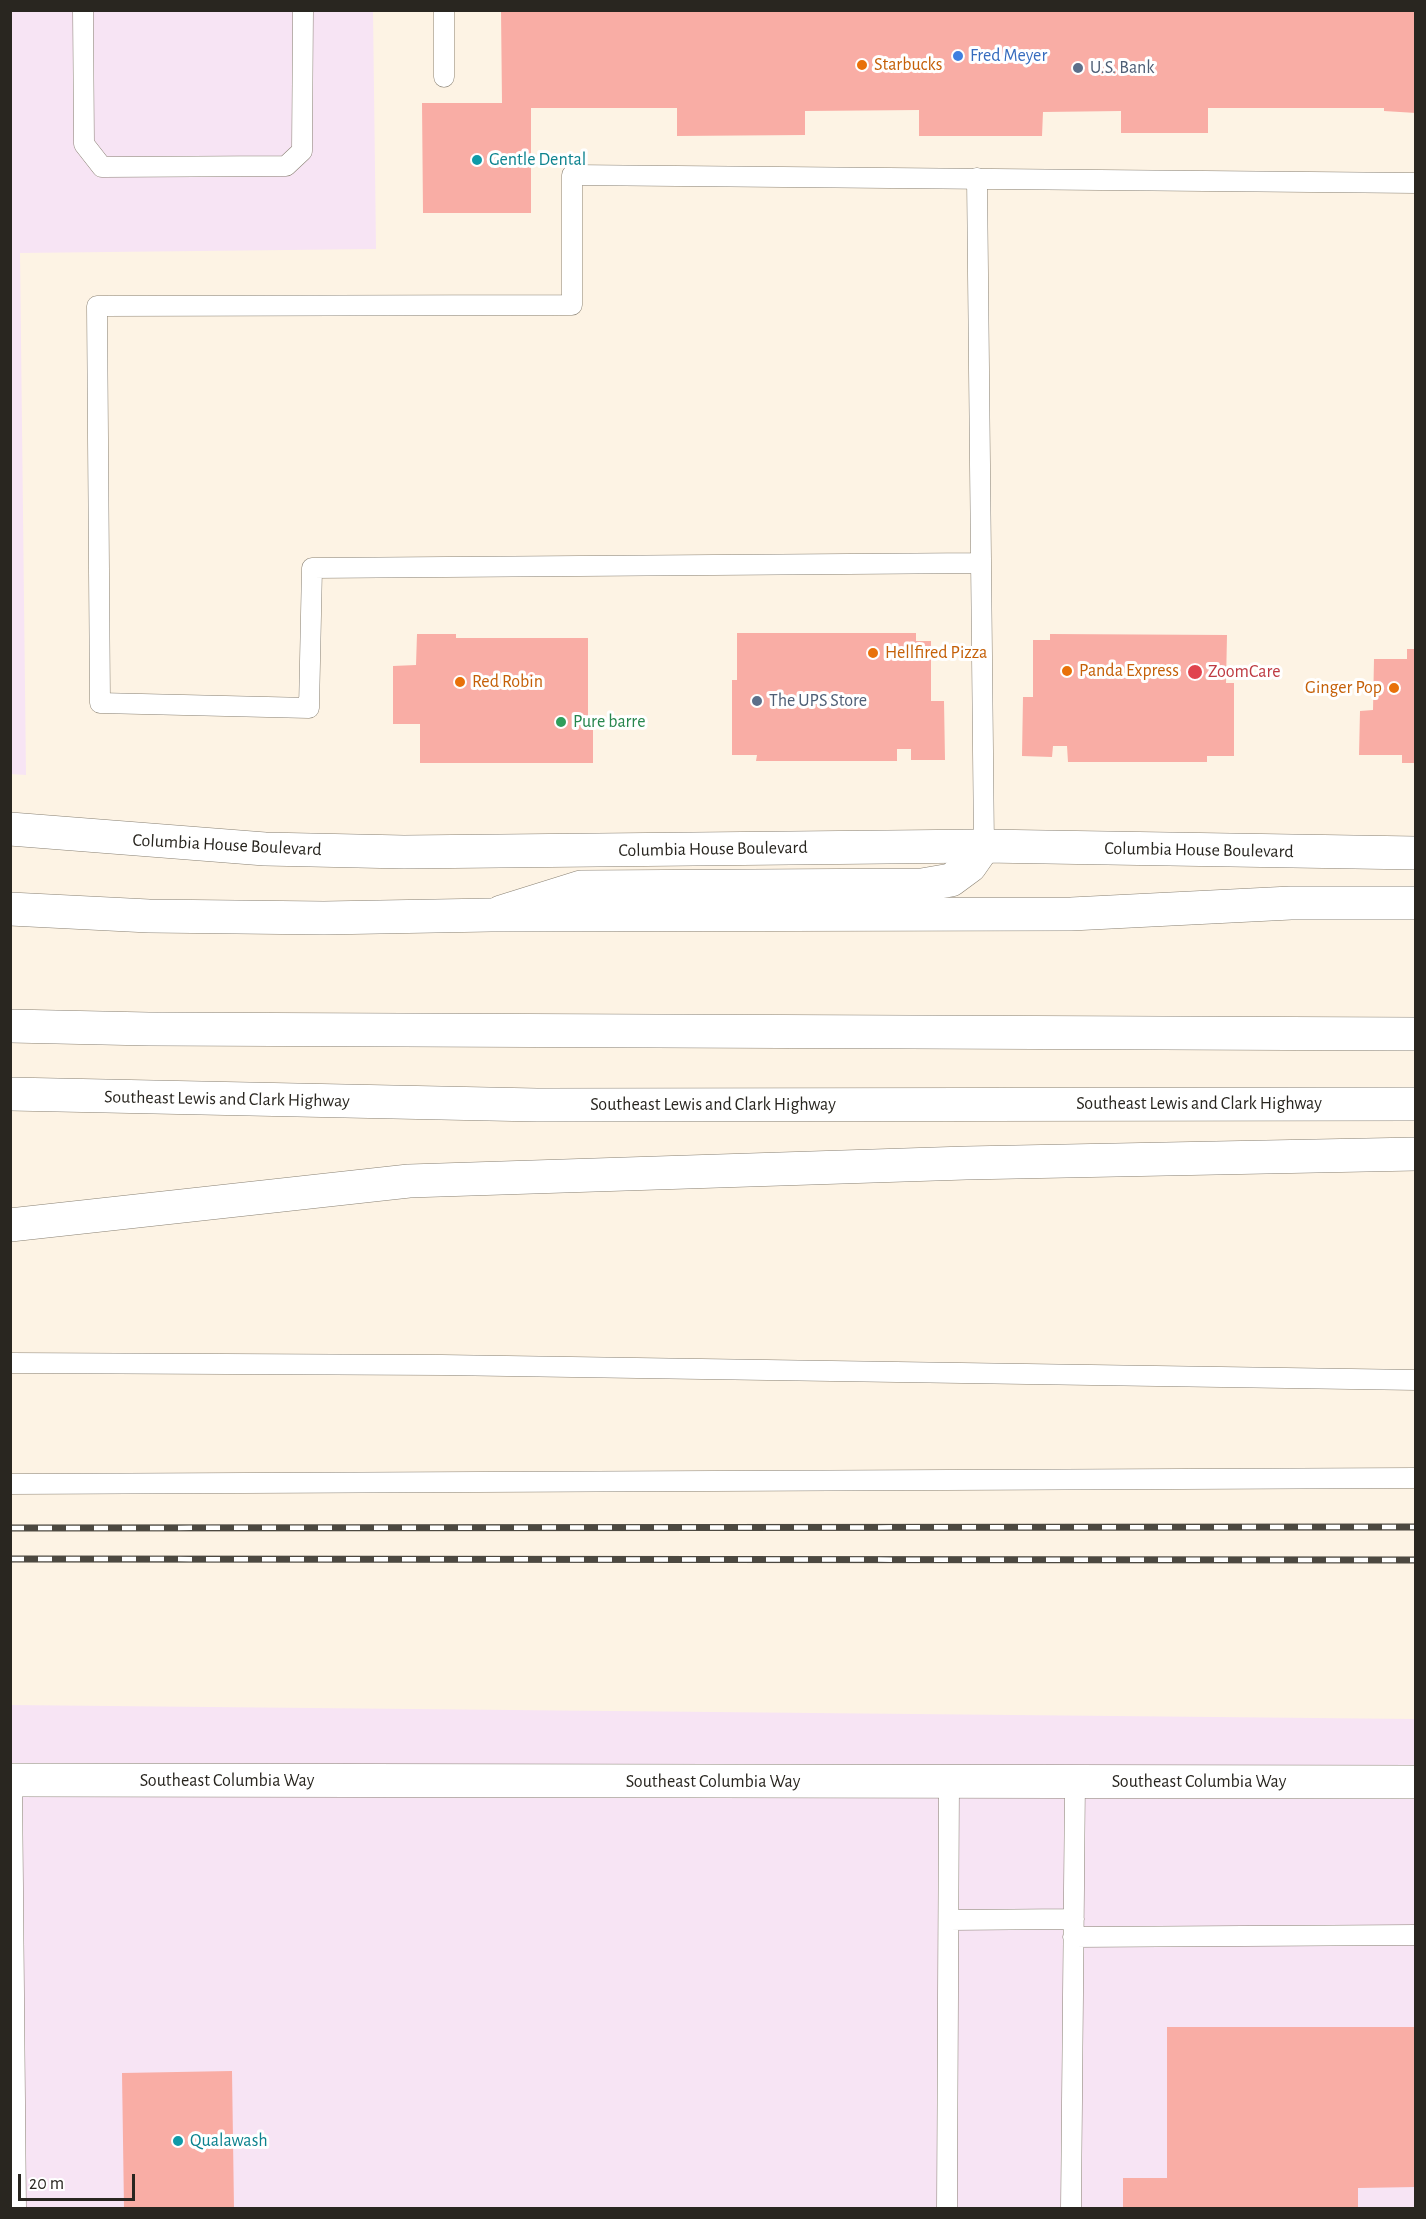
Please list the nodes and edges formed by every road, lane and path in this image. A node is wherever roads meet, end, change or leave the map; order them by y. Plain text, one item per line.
1 (83, 10) edge
2 (303, 10) edge
3 (444, 10) edge
4 (444, 77) dead end
5 (977, 178) junction
6 (1416, 183) edge
7 (981, 563) junction
8 (10, 829) edge
9 (984, 846) junction
10 (1416, 853) edge
11 (1416, 903) edge
12 (10, 909) edge
13 (491, 915) junction
14 (10, 1026) edge
15 (1416, 1034) edge
16 (10, 1094) edge
17 (1416, 1104) edge
18 (1416, 1154) edge
19 (10, 1225) edge
20 (10, 1363) edge
21 (1416, 1380) edge
22 (1416, 1478) edge
23 (10, 1484) edge
24 (11, 1780) edge
25 (949, 1782) junction
26 (1075, 1782) junction
27 (1416, 1782) edge
28 (949, 1920) junction
29 (1074, 1928) junction
30 (1416, 1935) edge
31 (16, 2208) edge
32 (947, 2208) edge
33 (1071, 2208) edge

1 - 2 lane
3 - 4 lane
5 - 6 lane
5 - 7 lane
5 - 7 lane
7 - 9 lane
8 - 9 main road, Columbia House Boulevard
9 - 10 main road, Columbia House Boulevard
9 - 13 main road
11 - 13 main road
12 - 13 main road
14 - 15 main road
16 - 17 main road, Southeast Lewis and Clark Highway
18 - 19 main road
20 - 21 lane
22 - 23 lane
24 - 25 main road, Southeast Columbia Way
24 - 31 lane
25 - 26 main road, Southeast Columbia Way
25 - 28 lane
26 - 27 main road, Southeast Columbia Way
26 - 29 lane
28 - 29 lane
28 - 32 lane
29 - 30 lane
29 - 33 lane

